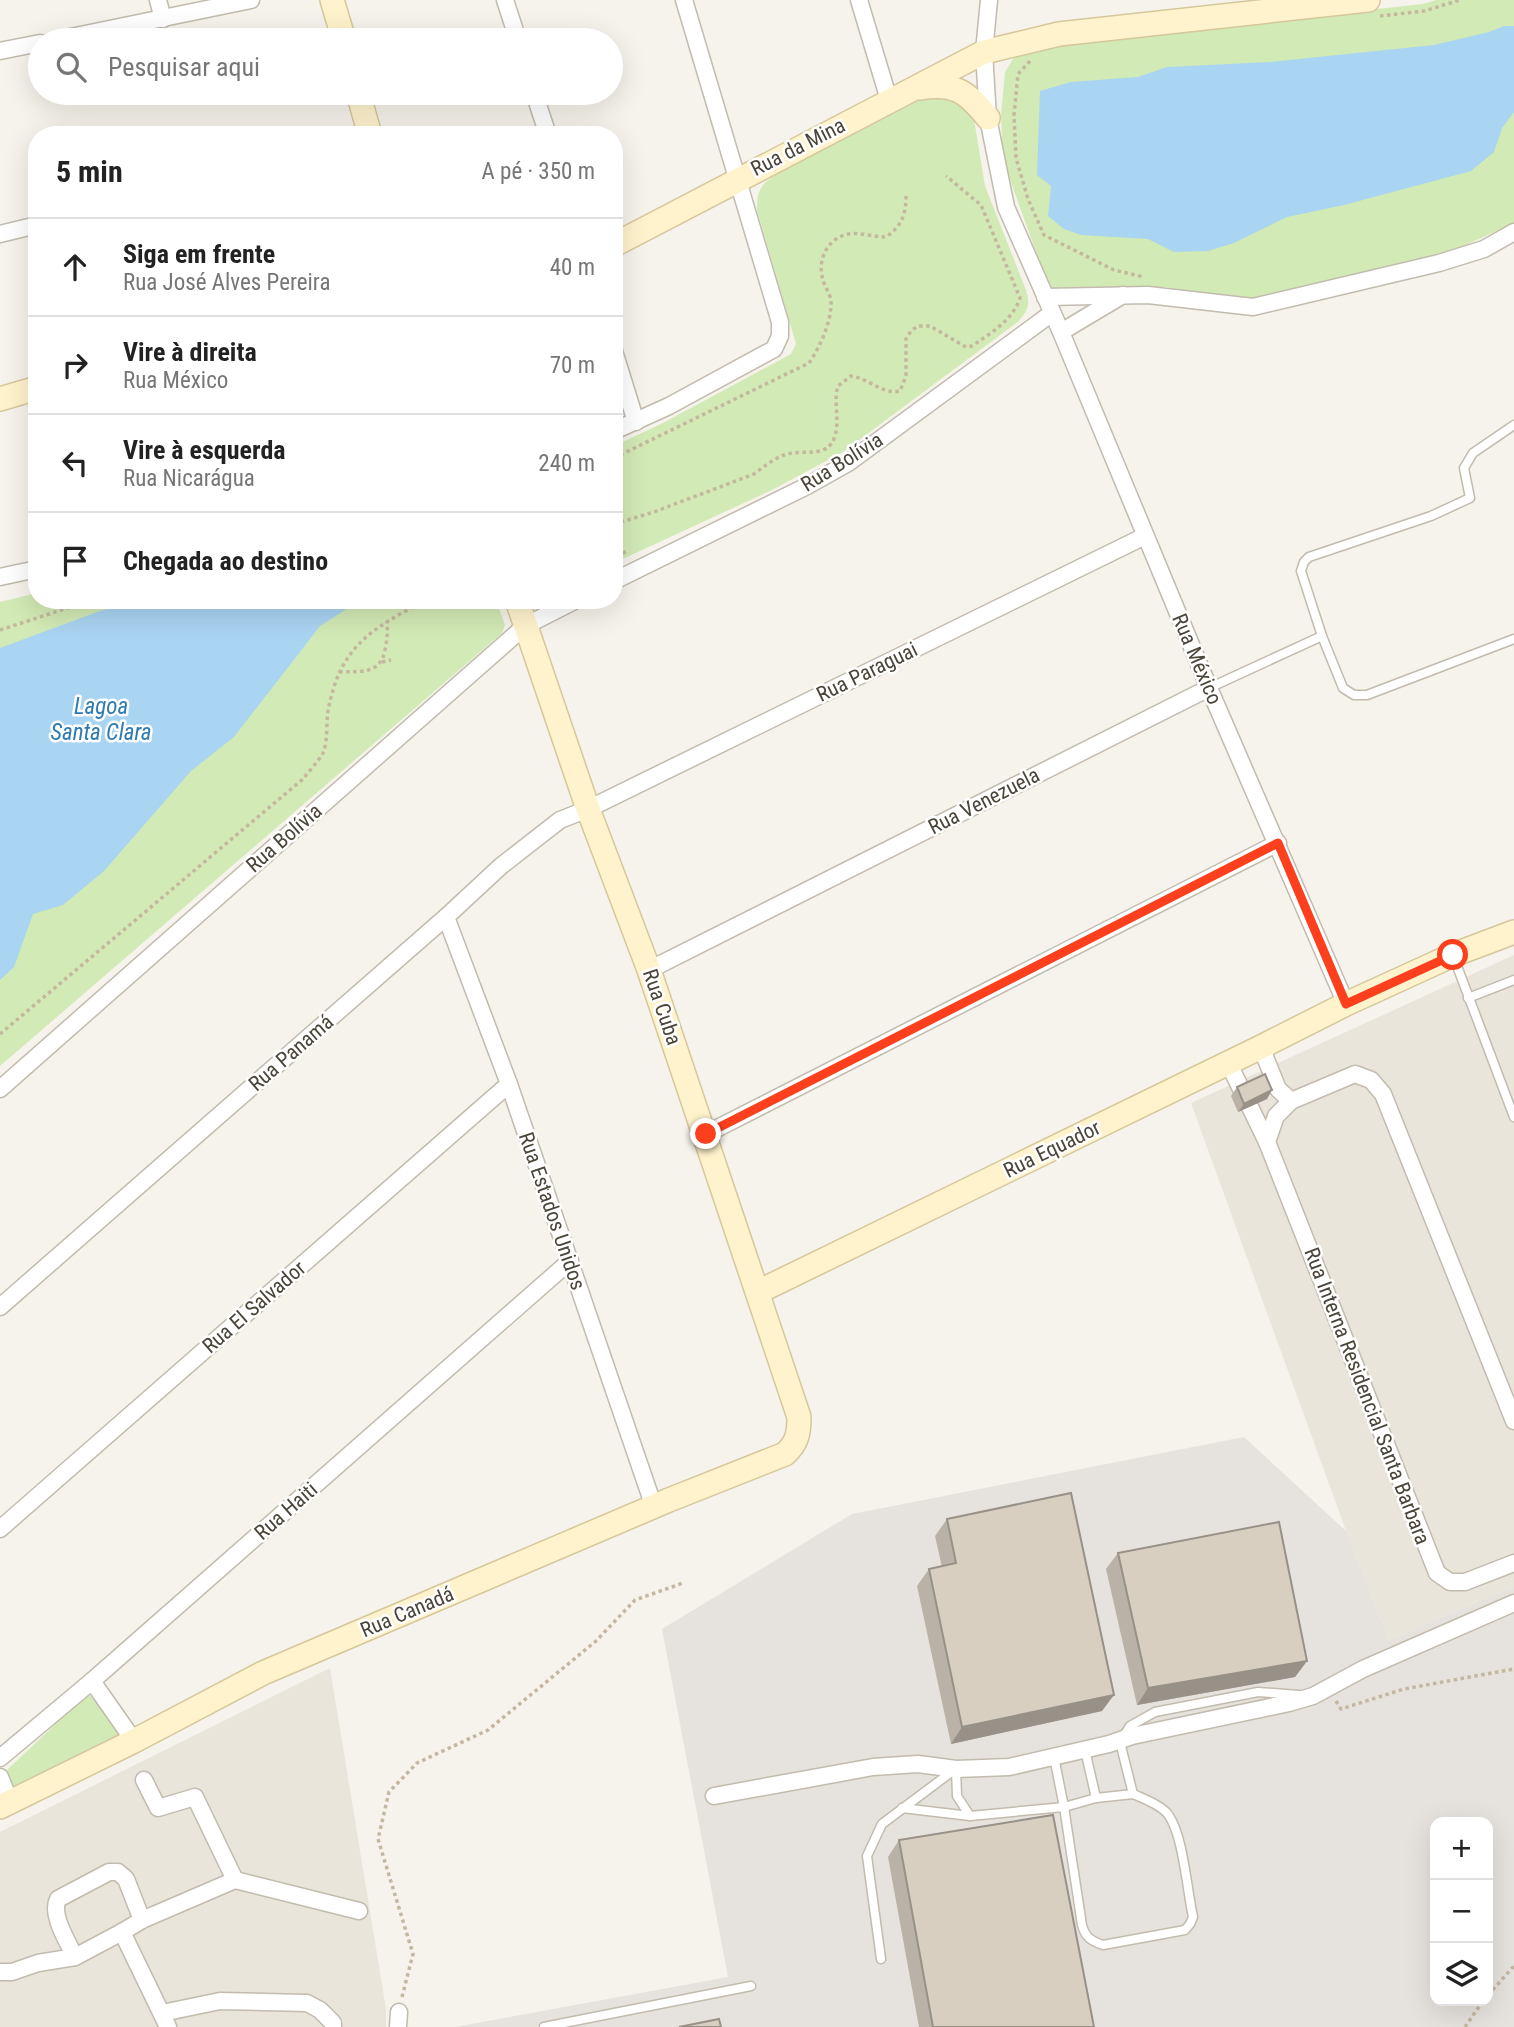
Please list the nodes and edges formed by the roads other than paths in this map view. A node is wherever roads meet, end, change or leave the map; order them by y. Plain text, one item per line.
1 (158, 0) edge
2 (251, 0) edge
3 (332, 0) edge
4 (505, 0) edge
5 (684, 0) edge
6 (859, 0) edge
7 (989, 0) edge
8 (1368, 0) edge
9 (163, 19) junction
10 (117, 28) edge
11 (340, 28) edge
12 (514, 28) edge
13 (28, 45) edge
14 (0, 51) edge
15 (984, 52) junction
16 (900, 95) junction
17 (362, 105) edge
18 (538, 105) edge
19 (988, 118) junction
20 (368, 126) edge
21 (545, 126) edge
22 (737, 179) junction
23 (28, 227) edge
24 (1514, 232) edge
25 (0, 234) edge
26 (623, 240) edge
27 (1125, 294) junction
28 (1045, 297) junction
29 (1052, 313) junction
30 (1061, 332) junction
31 (623, 380) edge
32 (28, 391) edge
33 (0, 399) edge
34 (636, 422) junction
35 (1514, 425) edge
36 (623, 427) edge
37 (1145, 536) junction
38 (28, 571) edge
39 (0, 576) edge
40 (623, 577) edge
41 (520, 609) edge
42 (558, 609) edge
43 (525, 626) junction
44 (1322, 636) junction
45 (1514, 639) edge
46 (1209, 688) junction
47 (588, 809) junction
48 (1278, 843) junction
49 (446, 917) junction
50 (1514, 932) edge
51 (1453, 955) junction
52 (649, 970) junction
53 (1514, 980) edge
54 (1468, 998) junction
55 (1346, 1004) junction
56 (1261, 1047) junction
57 (1228, 1062) junction
58 (509, 1084) junction
59 (0, 1089) edge
60 (1242, 1091) edge
61 (1291, 1101) junction
62 (1250, 1107) edge
63 (1514, 1117) edge
64 (706, 1134) junction
65 (1267, 1142) junction
66 (570, 1261) junction
67 (758, 1292) junction
68 (0, 1307) edge
69 (799, 1417) joint
70 (1514, 1421) edge
71 (654, 1507) junction
72 (0, 1529) edge
73 (1514, 1563) edge
74 (1514, 1603) edge
75 (92, 1681) junction
76 (134, 1741) junction
77 (1120, 1741) junction
78 (1085, 1750) junction
79 (1054, 1757) junction
80 (0, 1758) edge
81 (956, 1769) junction
82 (0, 1777) edge
83 (144, 1780) dead end
84 (1133, 1794) junction
85 (714, 1796) dead end
86 (1096, 1798) junction
87 (5, 1804) edge
88 (1064, 1807) junction
89 (902, 1808) junction
90 (970, 1815) junction
91 (235, 1880) junction
92 (359, 1911) dead end
93 (142, 1920) junction
94 (122, 1933) junction
95 (75, 1957) junction
96 (881, 1959) dead end
97 (0, 1972) edge
98 (751, 1986) dead end
99 (165, 2020) edge
100 (333, 2027) edge
101 (544, 2027) edge

1 - 9 street
2 - 9 street
3 - 11 main road
4 - 12 street
5 - 22 street
6 - 16 street
7 - 15 street, Rua México
8 - 15 main road, Rua da Mina
9 - 10 street
13 - 14 street
15 - 16 main road, Rua da Mina
15 - 19 street, Rua México
16 - 19 main road
16 - 22 main road, Rua da Mina
17 - 20 main road
18 - 21 street
19 - 28 street, Rua México
22 - 26 main road, Rua da Mina
22 - 34 street
23 - 25 street
24 - 27 street
27 - 28 street
27 - 30 street
28 - 29 street, Rua México
29 - 30 street, Rua México
29 - 40 street, Rua Bolívia
30 - 37 street, Rua México
31 - 34 street
32 - 33 main road
34 - 36 street
35 - 44 lane
37 - 46 street, Rua México
37 - 47 street, Rua Paraguai
38 - 39 street
41 - 43 main road, Rua Cuba
42 - 43 street, Rua Bolívia
43 - 47 main road, Rua Cuba
43 - 59 street, Rua Bolívia
44 - 45 lane
44 - 46 lane, Rua Venezuela
46 - 48 street, Rua México
46 - 52 street, Rua Venezuela
47 - 49 street, Rua Panamá
47 - 52 main road, Rua Cuba
48 - 55 street, Rua México
48 - 64 street
49 - 58 street, Rua Estados Unidos
49 - 68 street, Rua Panamá
50 - 51 main road, Rua Equador
51 - 54 lane
51 - 55 main road, Rua Equador
52 - 64 main road, Rua Cuba
53 - 54 lane
54 - 63 lane
55 - 56 main road, Rua Equador
56 - 57 main road, Rua Equador
56 - 61 street
57 - 60 street
57 - 67 main road, Rua Equador
58 - 66 street, Rua Estados Unidos
58 - 72 street, Rua El Salvador
61 - 65 street
61 - 70 street
62 - 65 street, Rua Interna Residencial Santa Barbara
64 - 67 main road, Rua Cuba
65 - 73 street, Rua Interna Residencial Santa Barbara
66 - 71 street, Rua Estados Unidos
66 - 75 street, Rua Haiti
67 - 69 main road, Rua Cuba
69 - 71 main road, Rua Canadá
71 - 76 main road, Rua Canadá
74 - 77 street
75 - 76 street
75 - 80 street, Rua Haiti
76 - 87 main road, Rua Canadá
77 - 78 street
77 - 84 lane
78 - 79 street
78 - 86 lane
79 - 81 street
79 - 88 lane
81 - 85 street
81 - 89 lane
81 - 90 lane
82 - 87 street
83 - 91 street
84 - 86 lane
84 - 88 lane
86 - 88 lane
88 - 90 lane
89 - 90 lane
89 - 96 lane
91 - 92 street
91 - 93 street
93 - 94 street
93 - 95 street
94 - 95 street
94 - 99 street
95 - 97 street
98 - 101 lane
99 - 100 street

